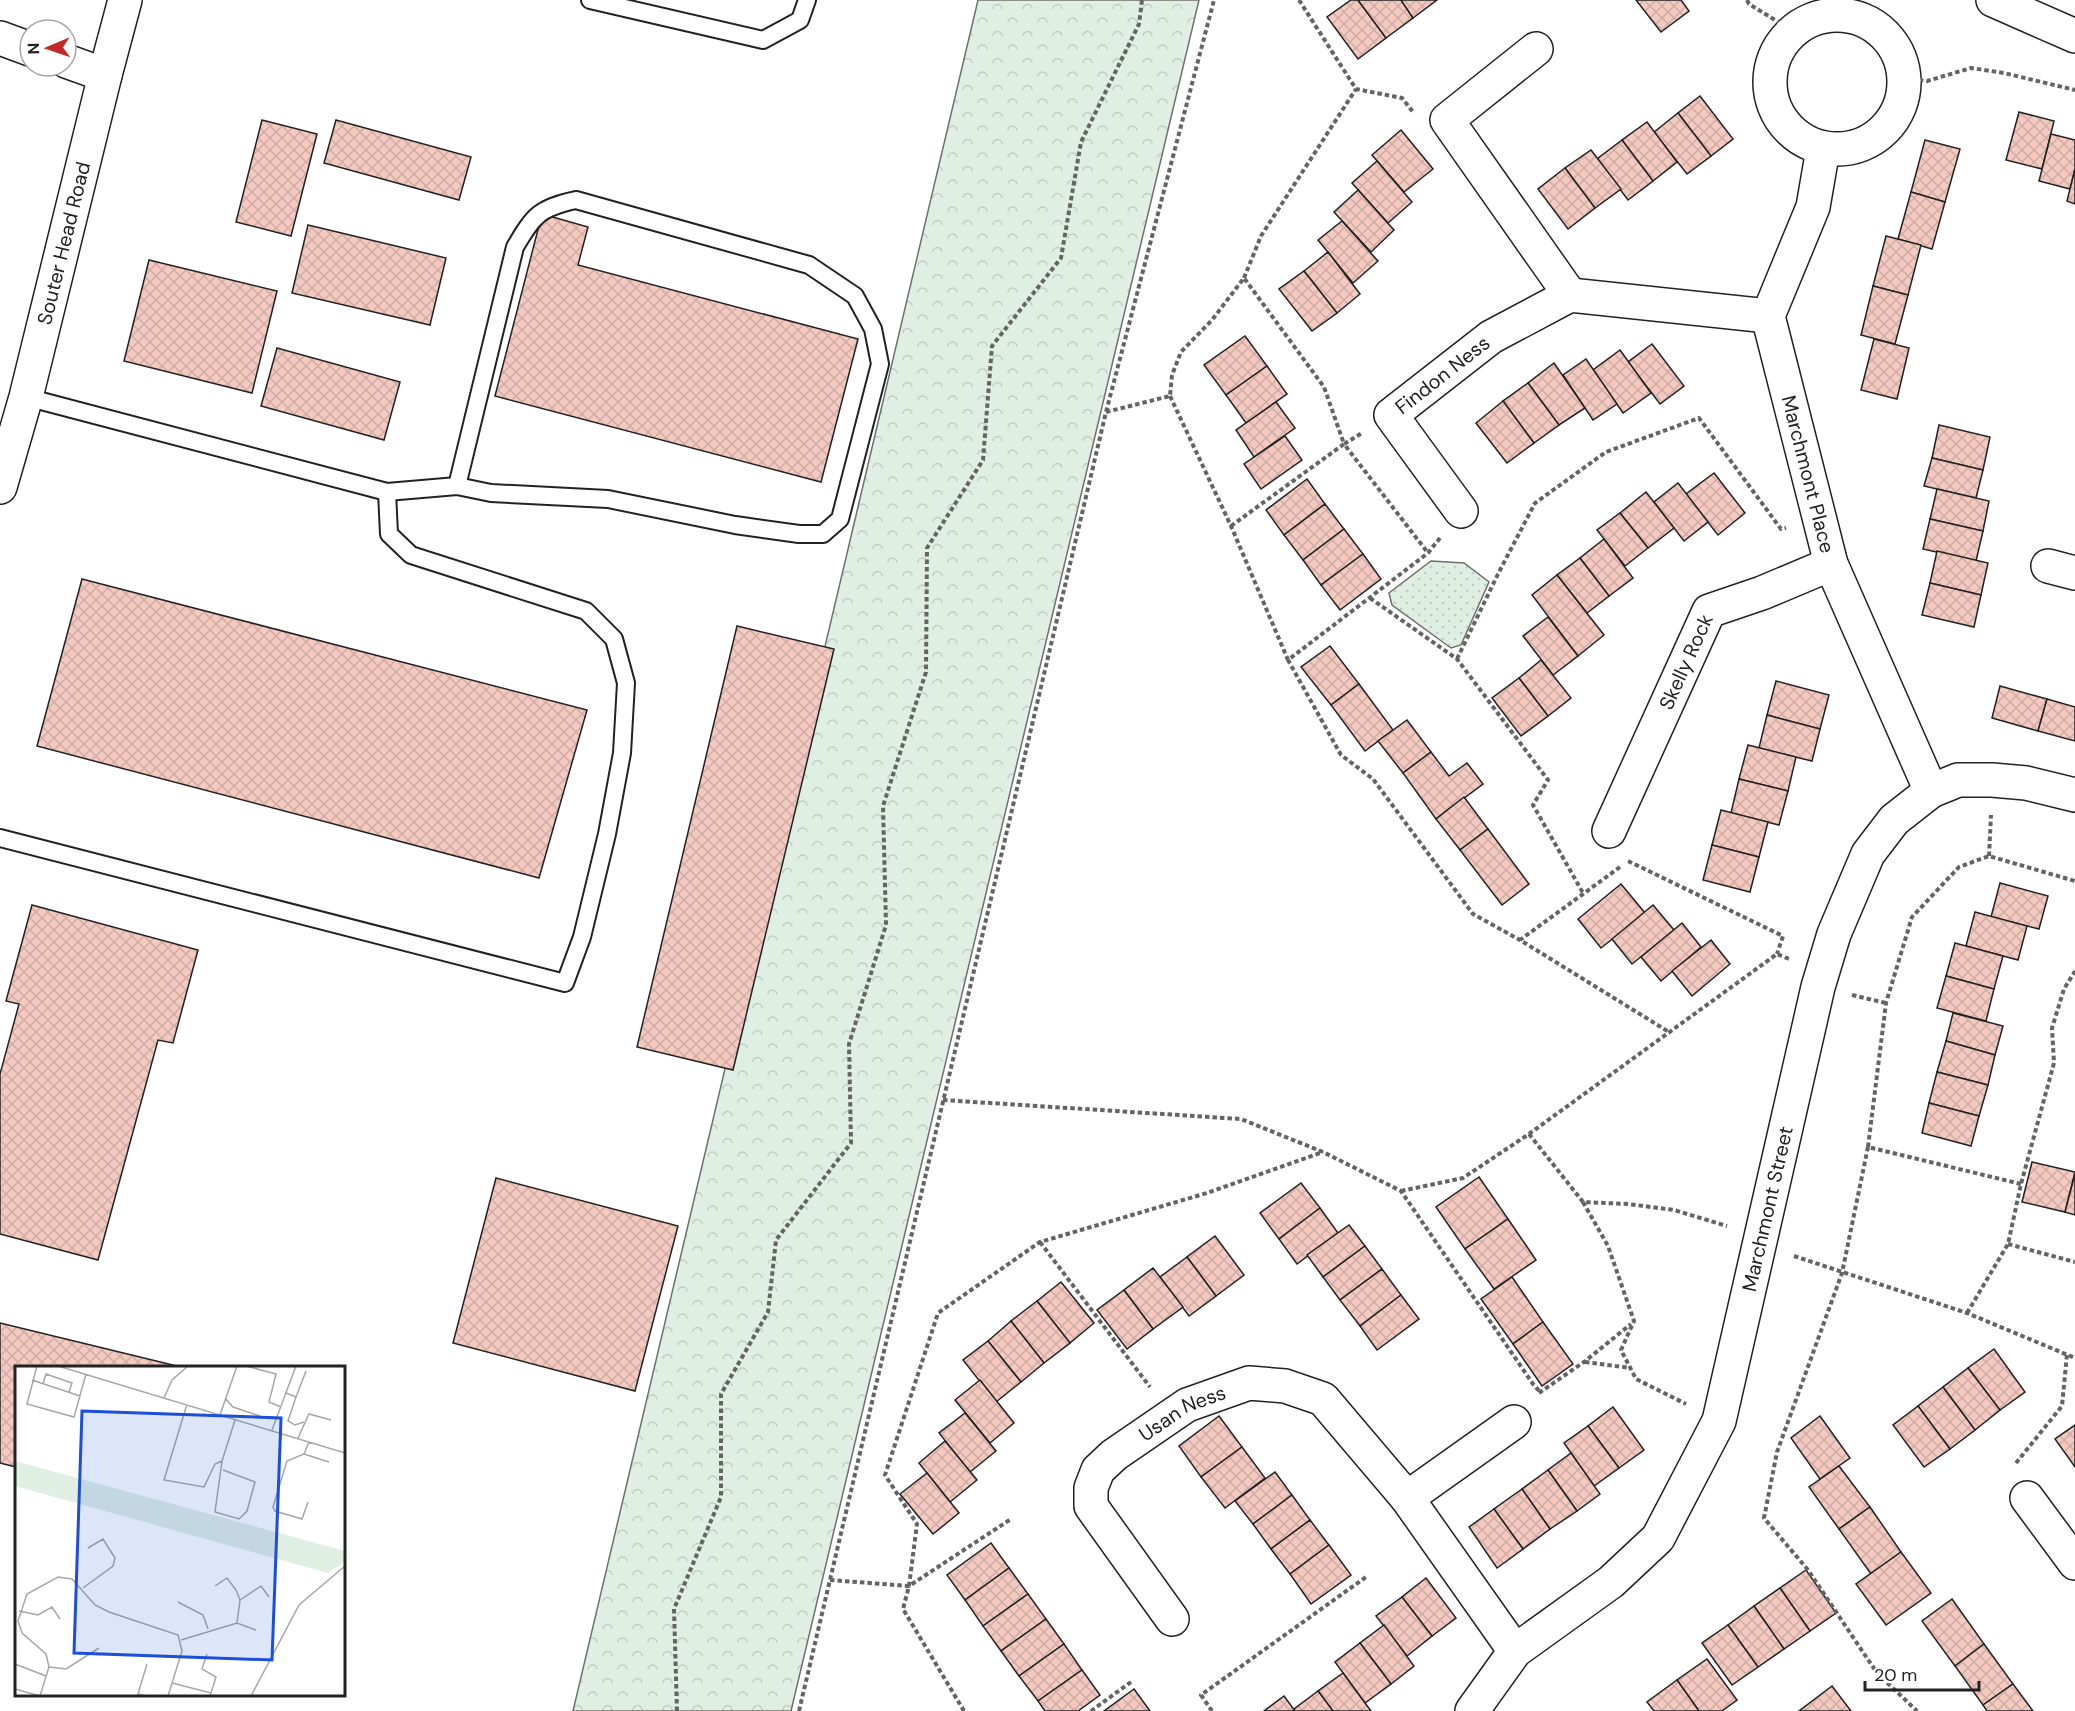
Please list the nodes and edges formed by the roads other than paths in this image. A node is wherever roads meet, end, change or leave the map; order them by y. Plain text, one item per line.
1 (125, 0) edge
2 (590, 0) edge
3 (807, 0) edge
4 (1993, 0) edge
5 (2075, 36) edge
6 (0, 38) edge
7 (18, 45) edge
8 (1536, 49) dead end
9 (78, 65) edge
10 (105, 75) junction
11 (1823, 149) junction
12 (1570, 295) junction
13 (1768, 316) junction
14 (26, 397) junction
15 (457, 486) junction
16 (0, 487) edge
17 (387, 492) junction
18 (1461, 511) road end
19 (1831, 564) junction
20 (1931, 792) junction
21 (2075, 795) edge
22 (1609, 831) dead end
23 (0, 838) edge
24 (1514, 1422) road end
25 (1407, 1498) junction
26 (2027, 1498) road end
27 (2075, 1563) edge
28 (1172, 1619) dead end
29 (1515, 1651) junction
30 (1472, 1711) edge

1 - 10 street, Souter Head Road
2 - 3 lane
4 - 5 street
6 - 7 street
8 - 12 street
9 - 10 street
10 - 14 street, Souter Head Road
11 - 11 street
11 - 13 street
12 - 13 street
12 - 18 street, Findon Ness
13 - 19 street, Marchmont Place
14 - 16 street, Souter Head Road
14 - 17 lane
15 - 15 lane
15 - 17 lane
17 - 23 lane
19 - 20 street, Marchmont Place
19 - 22 street, Skelly Rock
20 - 21 street, Marchmont Street
20 - 29 street, Marchmont Street
24 - 25 street
25 - 28 street, Usan Ness
25 - 29 street, Usan Ness
26 - 27 street
29 - 30 street, Marchmont Street

